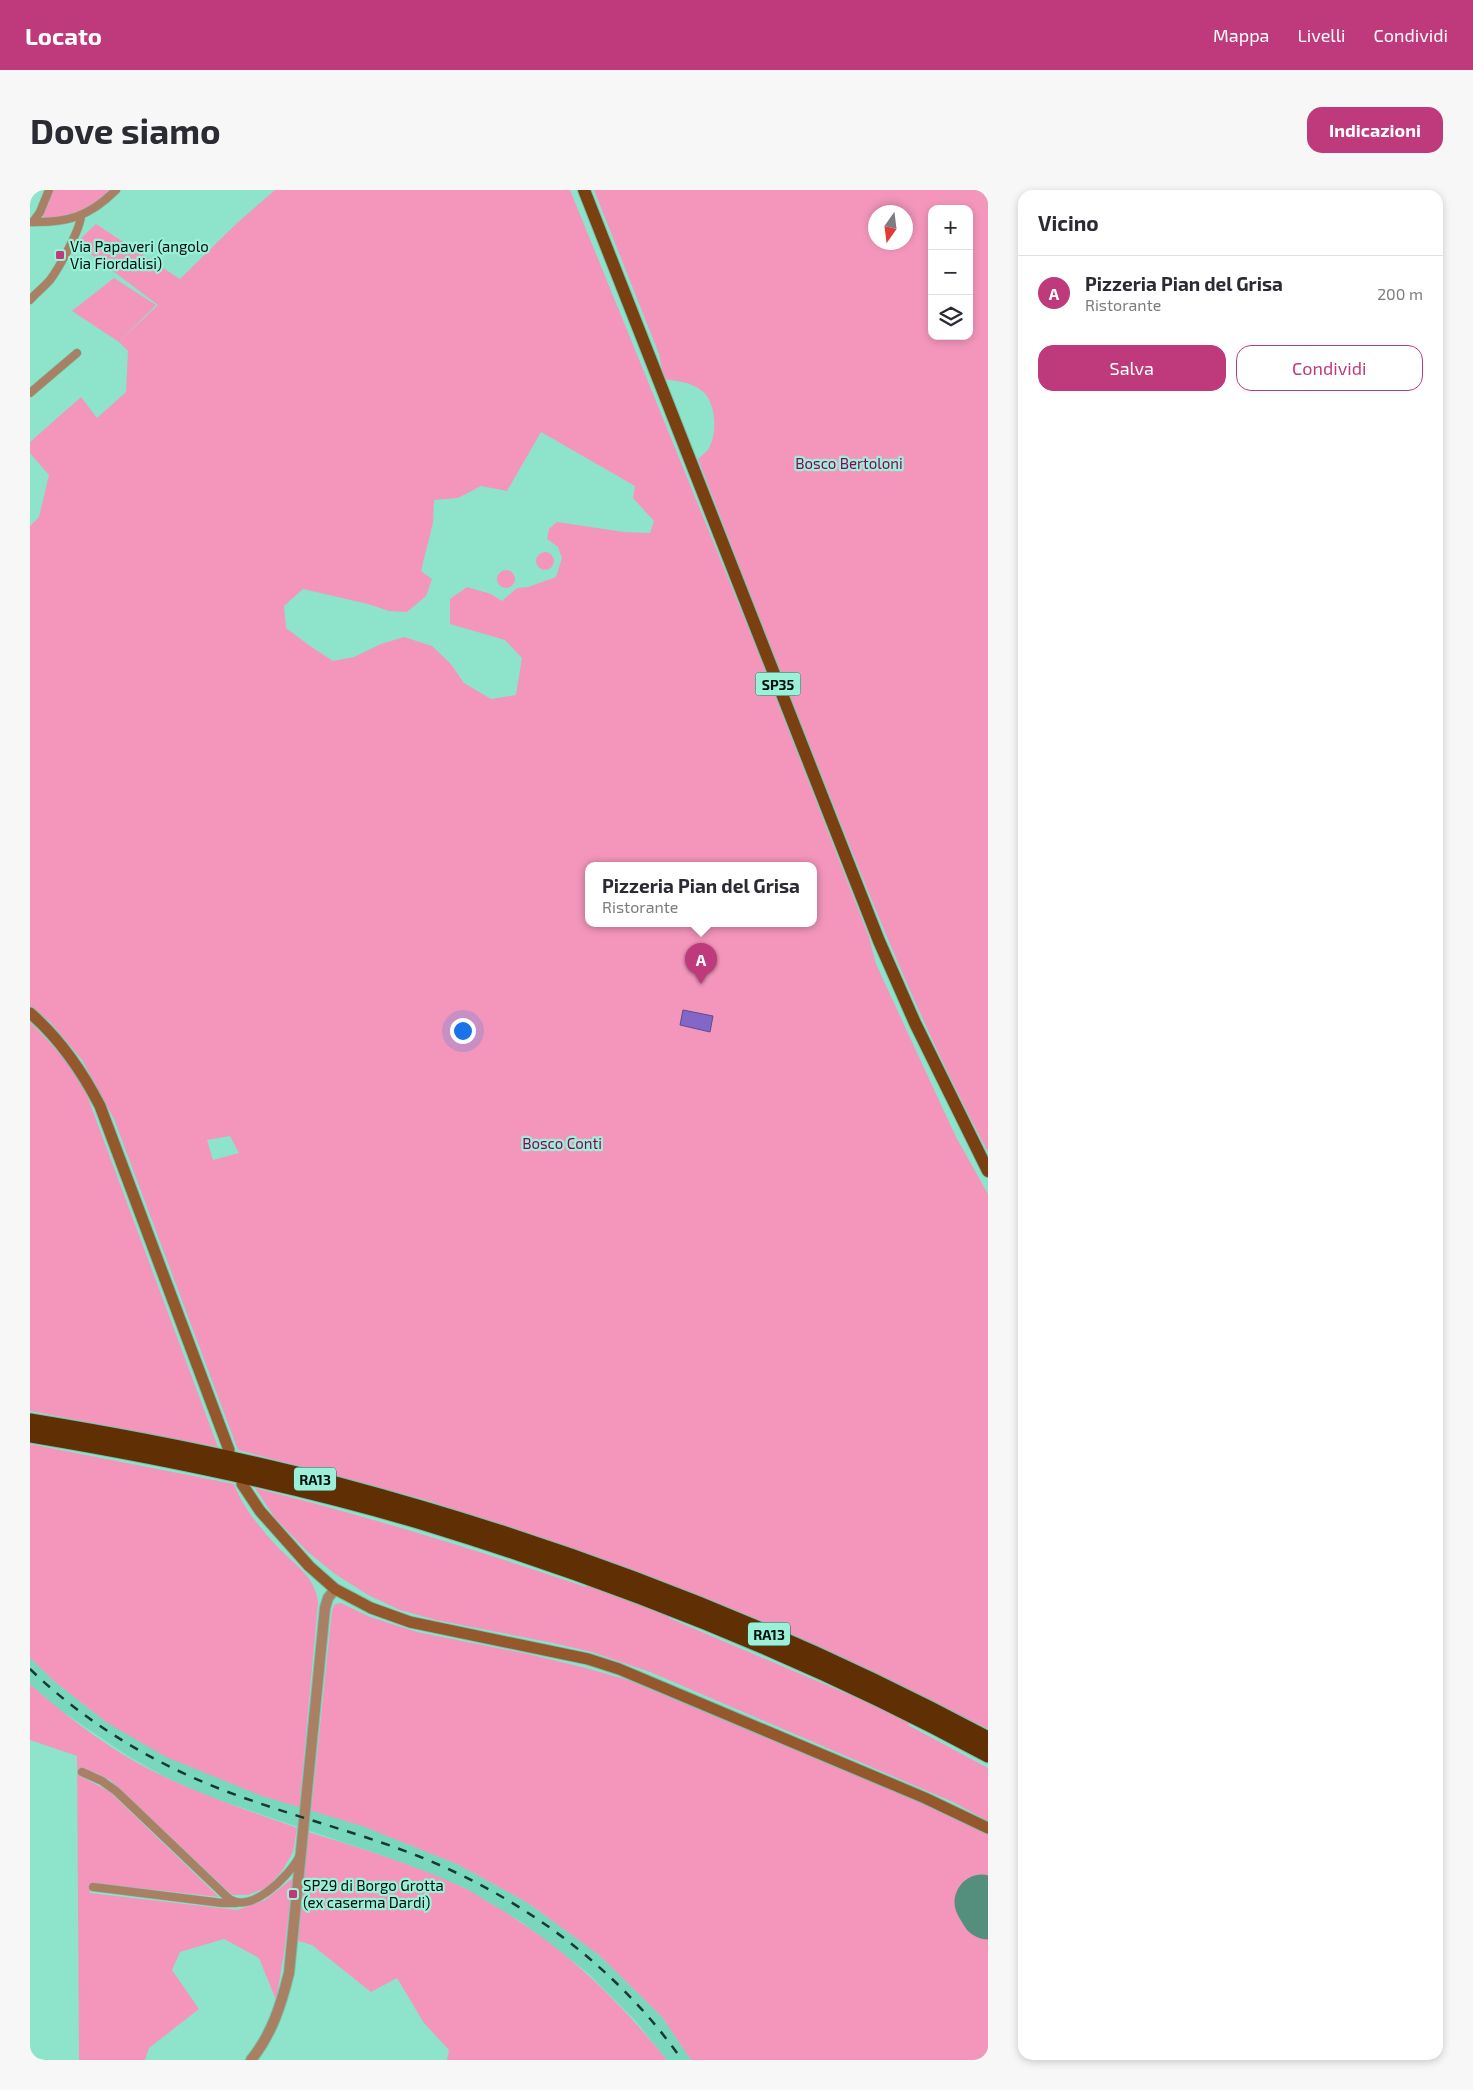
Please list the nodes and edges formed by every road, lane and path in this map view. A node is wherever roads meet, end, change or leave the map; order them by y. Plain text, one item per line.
1 (49, 190) edge
2 (116, 190) edge
3 (584, 190) edge
4 (81, 216) junction
5 (32, 222) edge
6 (30, 300) edge
7 (77, 354) dead end
8 (30, 393) edge
9 (30, 1013) edge
10 (988, 1171) edge
11 (30, 1420) edge
12 (30, 1435) edge
13 (229, 1450) dead end
14 (242, 1484) dead end
15 (592, 1572) junction
16 (335, 1589) junction
17 (916, 1710) junction
18 (988, 1739) edge
19 (988, 1755) edge
20 (82, 1772) dead end
21 (988, 1828) edge
22 (299, 1857) junction
23 (93, 1887) dead end
24 (241, 1902) junction
25 (251, 2060) edge

1 - 5 street
2 - 4 street
3 - 10 main road, SP35
4 - 5 street
4 - 6 street
7 - 8 street
9 - 13 main road
11 - 15 highway, RA13
12 - 15 highway, RA13
14 - 16 main road
15 - 17 highway, RA13
16 - 21 main road
16 - 22 street
17 - 18 highway
17 - 19 highway, RA13
20 - 24 street
22 - 24 street
22 - 25 street
23 - 24 street

